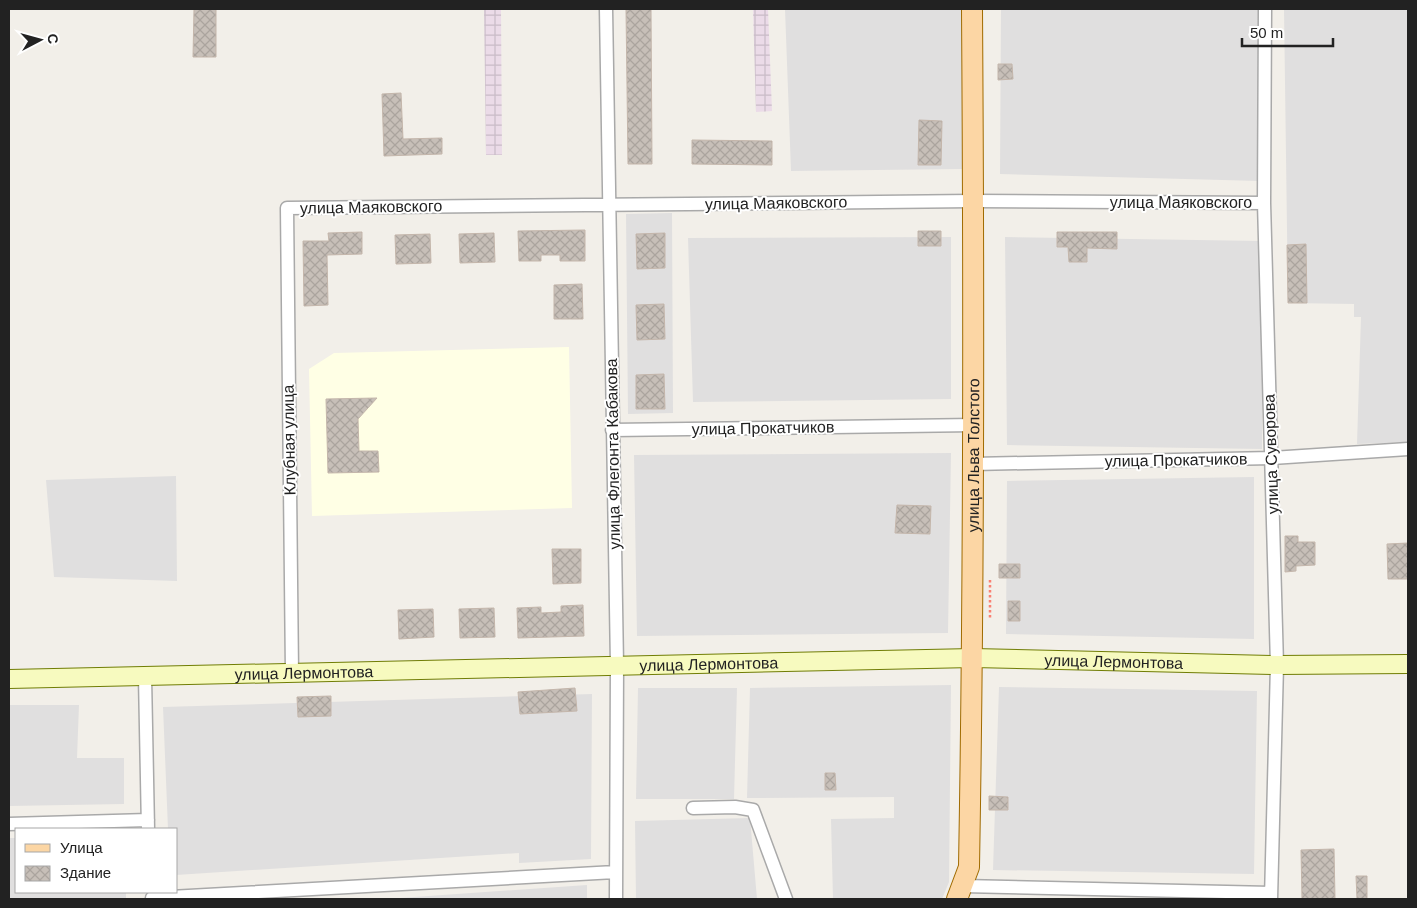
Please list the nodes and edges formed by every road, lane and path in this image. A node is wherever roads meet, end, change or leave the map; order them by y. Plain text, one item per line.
1 (606, 9) edge
2 (972, 9) edge
3 (1265, 9) edge
4 (973, 201) junction
5 (1264, 203) junction
6 (608, 205) junction
7 (287, 208) joint
8 (974, 425) junction
9 (612, 430) junction
10 (1408, 449) edge
11 (1272, 458) junction
12 (973, 464) junction
13 (973, 658) junction
14 (1408, 664) edge
15 (1277, 665) junction
16 (617, 666) junction
17 (292, 673) junction
18 (145, 677) junction
19 (9, 679) edge
20 (693, 808) dead end
21 (9, 824) edge
22 (148, 825) edge
23 (615, 872) junction
24 (960, 892) edge
25 (152, 896) edge
26 (1271, 896) edge
27 (616, 899) edge
28 (786, 899) edge

1 - 6 street, улица Флегонта Кабакова
2 - 4 main road, улица Льва Толстого
3 - 5 street, улица Суворова
4 - 5 street, улица Маяковского
4 - 6 street, улица Маяковского
4 - 8 main road, улица Льва Толстого
5 - 11 street, улица Суворова
6 - 7 street, улица Маяковского
6 - 9 street, улица Флегонта Кабакова
7 - 17 street, Клубная улица
8 - 9 street, улица Прокатчиков
8 - 12 main road, улица Льва Толстого
9 - 16 street, улица Флегонта Кабакова
10 - 11 street, улица Прокатчиков
11 - 12 street, улица Прокатчиков
11 - 15 street, улица Суворова
12 - 13 main road, улица Льва Толстого
13 - 15 street, улица Лермонтова
13 - 16 street, улица Лермонтова
13 - 24 main road, улица Льва Толстого
14 - 15 street, улица Лермонтова
15 - 26 street, улица Суворова
16 - 17 street, улица Лермонтова
16 - 23 street, улица Флегонта Кабакова
17 - 18 street, улица Лермонтова
18 - 19 street, улица Лермонтова
18 - 22 street
20 - 28 street
21 - 22 street
23 - 25 street
23 - 27 street, улица Флегонта Кабакова
24 - 26 street

